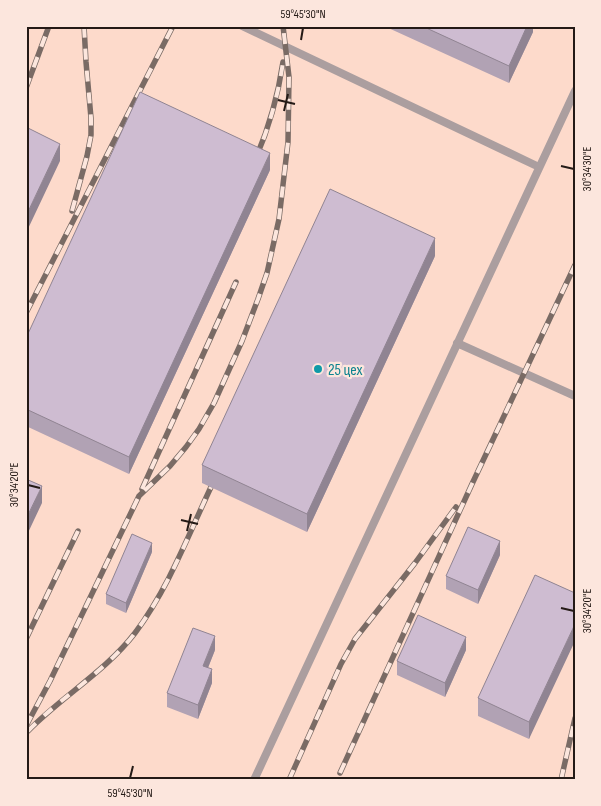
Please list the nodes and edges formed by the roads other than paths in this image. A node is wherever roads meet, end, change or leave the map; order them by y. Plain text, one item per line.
1 (242, 26) edge
2 (575, 90) edge
3 (539, 167) junction
4 (457, 343) junction
5 (575, 396) edge
6 (254, 780) edge

1 - 3 lane
2 - 3 lane
3 - 4 lane
4 - 5 lane
4 - 6 lane

